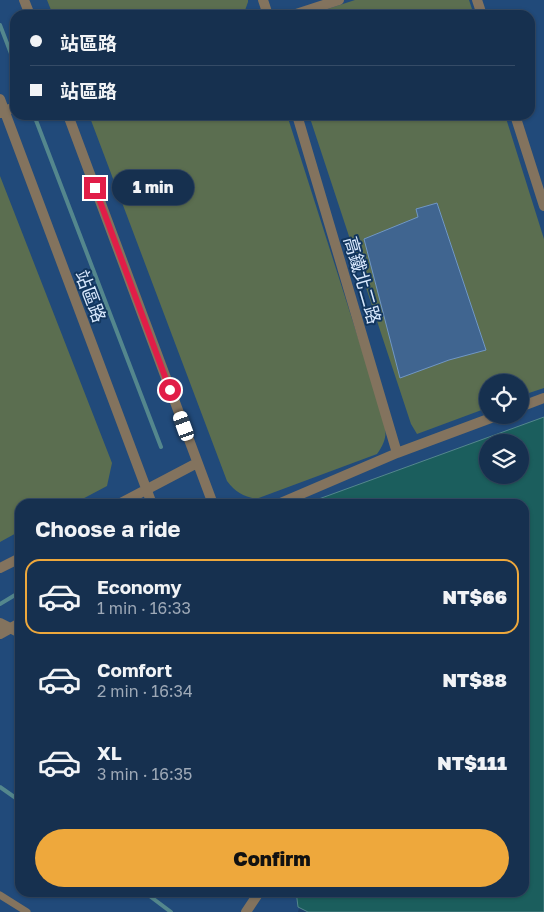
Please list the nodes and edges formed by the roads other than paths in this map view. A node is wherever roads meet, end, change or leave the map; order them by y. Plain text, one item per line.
1 (339, 0) edge
2 (309, 10) edge
3 (0, 99) edge
4 (2, 112) edge
5 (70, 120) edge
6 (298, 120) edge
7 (517, 120) edge
8 (544, 206) edge
9 (544, 398) edge
10 (529, 404) edge
11 (479, 423) edge
12 (397, 454) junction
13 (197, 463) junction
14 (146, 489) junction
15 (129, 499) edge
16 (150, 499) edge
17 (211, 499) edge
18 (290, 499) edge
19 (15, 560) edge
20 (0, 568) edge
21 (0, 623) edge
22 (15, 627) edge
23 (15, 629) edge
24 (0, 634) edge
25 (0, 895) edge
26 (256, 897) edge
27 (27, 912) edge
28 (246, 912) edge

1 - 2 street
3 - 4 street, 站區路
4 - 14 street, 站區路
5 - 13 street
6 - 12 street, 高鐵北二路
7 - 8 street
9 - 10 street
11 - 12 street
12 - 18 street
13 - 14 street
13 - 17 street
14 - 15 street
14 - 16 street, 站區路
19 - 20 street
21 - 22 street
23 - 24 street
25 - 27 lane
26 - 28 street

